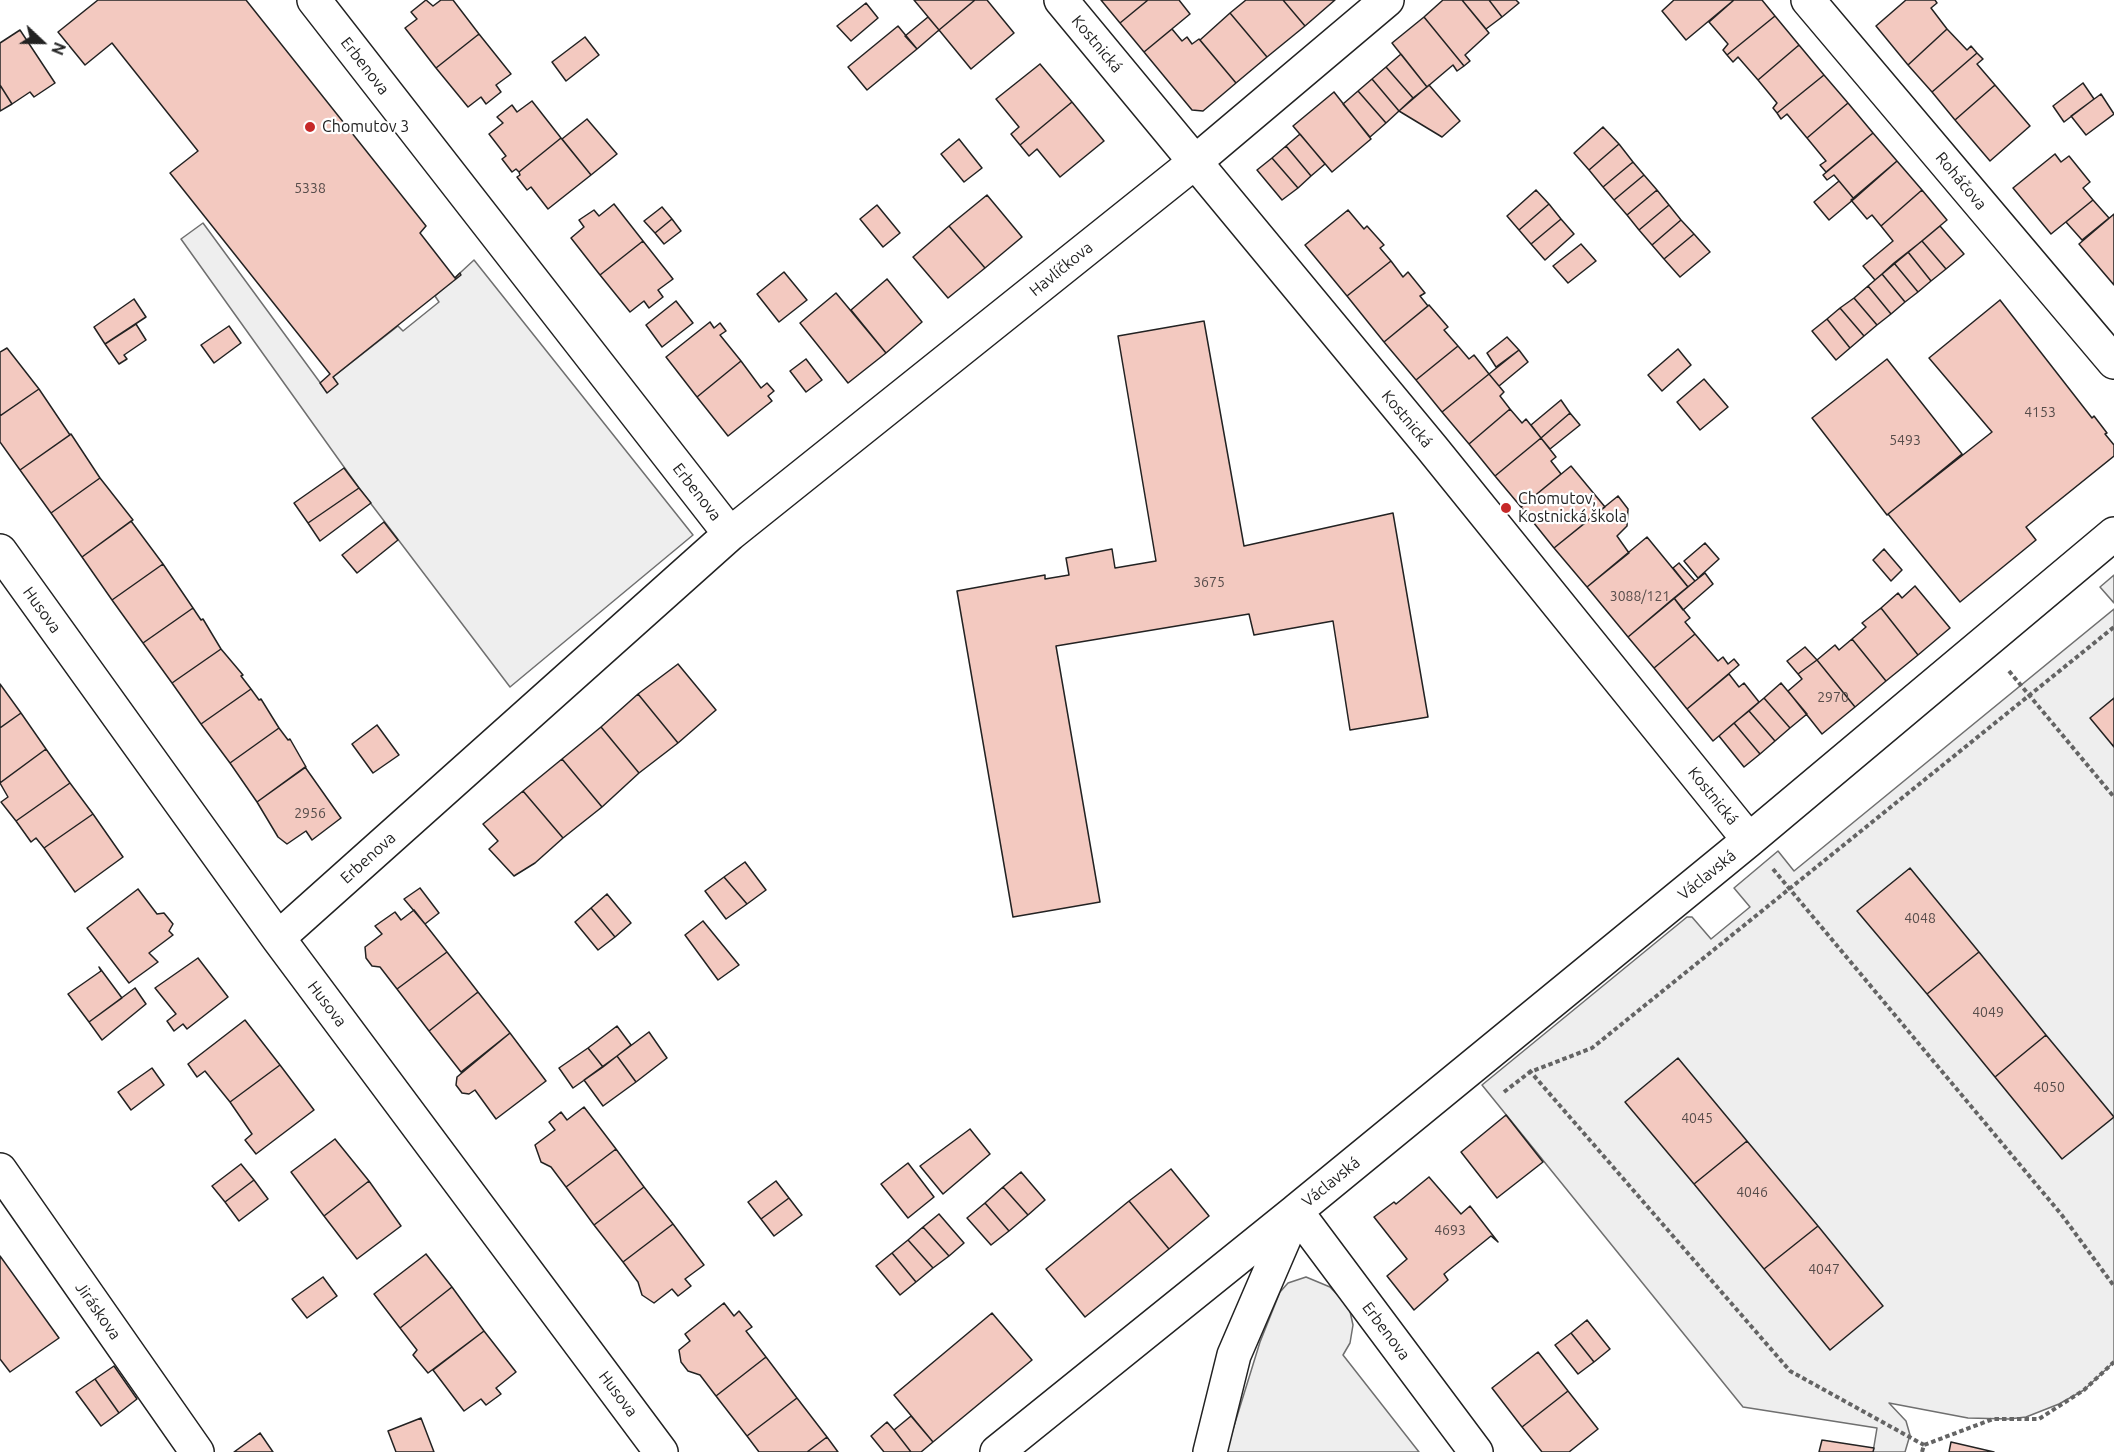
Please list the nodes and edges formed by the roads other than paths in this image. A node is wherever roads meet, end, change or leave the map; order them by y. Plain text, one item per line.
1 (314, 0) edge
2 (1061, 0) edge
3 (1387, 0) edge
4 (1808, 0) edge
5 (1195, 162) junction
6 (2114, 362) edge
7 (730, 534) junction
8 (2114, 534) edge
9 (0, 551) edge
10 (1749, 840) junction
11 (278, 938) junction
12 (0, 1170) edge
13 (1296, 1211) junction
14 (196, 1452) edge
15 (661, 1452) edge
16 (997, 1452) edge
17 (1210, 1452) edge
18 (1476, 1452) edge

1 - 7 street, Erbenova
2 - 5 street, Kostnická
3 - 5 street, Havlíčkova
4 - 6 street, Roháčova
5 - 7 street, Havlíčkova
5 - 10 street, Kostnická
7 - 11 street, Erbenova
8 - 10 street, Václavská
9 - 11 street, Husova
10 - 13 street, Václavská
11 - 15 street, Husova
12 - 14 street, Jiráskova
13 - 16 street, Václavská
13 - 17 street, Václavská
13 - 18 street, Erbenova

